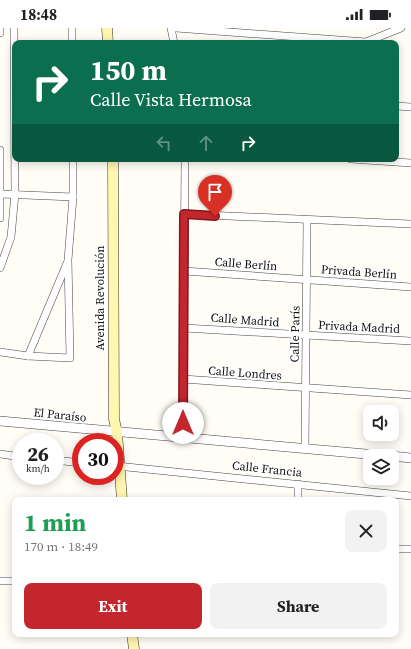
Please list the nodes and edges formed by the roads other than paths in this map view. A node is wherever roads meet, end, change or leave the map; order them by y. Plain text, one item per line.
1 (0, 28) edge
2 (14, 28) edge
3 (72, 28) edge
4 (107, 28) edge
5 (171, 28) edge
6 (176, 28) edge
7 (401, 28) edge
8 (385, 31) edge
9 (0, 32) edge
10 (14, 40) edge
11 (72, 40) edge
12 (108, 40) edge
13 (173, 40) edge
14 (339, 40) edge
15 (369, 40) edge
16 (399, 106) edge
17 (411, 107) edge
18 (0, 150) edge
19 (15, 162) edge
20 (73, 162) edge
21 (113, 162) edge
22 (185, 162) edge
23 (399, 162) edge
24 (411, 163) edge
25 (1, 194) edge
26 (15, 194) junction
27 (73, 197) junction
28 (184, 214) junction
29 (0, 218) edge
30 (307, 221) junction
31 (410, 224) edge
32 (68, 260) junction
33 (0, 268) edge
34 (184, 271) junction
35 (306, 280) junction
36 (411, 287) edge
37 (184, 328) junction
38 (306, 335) junction
39 (411, 341) edge
40 (0, 352) edge
41 (28, 356) junction
42 (183, 379) junction
43 (305, 389) junction
44 (411, 395) edge
45 (0, 421) edge
46 (100, 433) edge
47 (117, 433) edge
48 (124, 435) edge
49 (183, 438) junction
50 (305, 448) junction
51 (0, 454) edge
52 (363, 454) edge
53 (12, 456) edge
54 (399, 457) edge
55 (411, 458) edge
56 (124, 465) edge
57 (298, 484) junction
58 (120, 485) edge
59 (411, 496) edge
60 (122, 497) edge
61 (298, 497) edge
62 (399, 549) edge
63 (411, 549) edge
64 (0, 581) edge
65 (12, 581) edge
66 (132, 637) edge
67 (134, 649) edge

1 - 9 street
2 - 10 street
3 - 11 street
4 - 12 main road
5 - 13 street
6 - 14 street
7 - 8 street
8 - 15 street
16 - 17 street
18 - 25 street
19 - 26 street
20 - 27 street
21 - 47 main road, Avenida Revolución
22 - 28 street
23 - 24 street
25 - 26 street
25 - 29 street
26 - 27 street
26 - 33 street
27 - 32 street
28 - 30 street
28 - 34 street
30 - 31 street
30 - 35 street, Calle París
32 - 41 street
32 - 41 street
34 - 35 street, Calle Berlín
34 - 37 street
35 - 36 street, Privada Berlín
35 - 38 street, Calle París
37 - 38 street, Calle Madrid
37 - 42 street
38 - 39 street, Privada Madrid
38 - 43 street, Calle París
40 - 41 street
42 - 43 street, Calle Londres
42 - 49 street
43 - 44 street, Calle Londres
43 - 50 street, Calle París
45 - 46 street, El Paraíso
48 - 49 street, Calle Francia
49 - 50 street, Calle Francia
50 - 52 street, Calle Francia
51 - 53 street
54 - 55 street
56 - 57 street, Calle Francia
57 - 59 street, Calle Francia
57 - 61 street
58 - 60 main road, Avenida Revolución
62 - 63 street
64 - 65 street
66 - 67 main road

